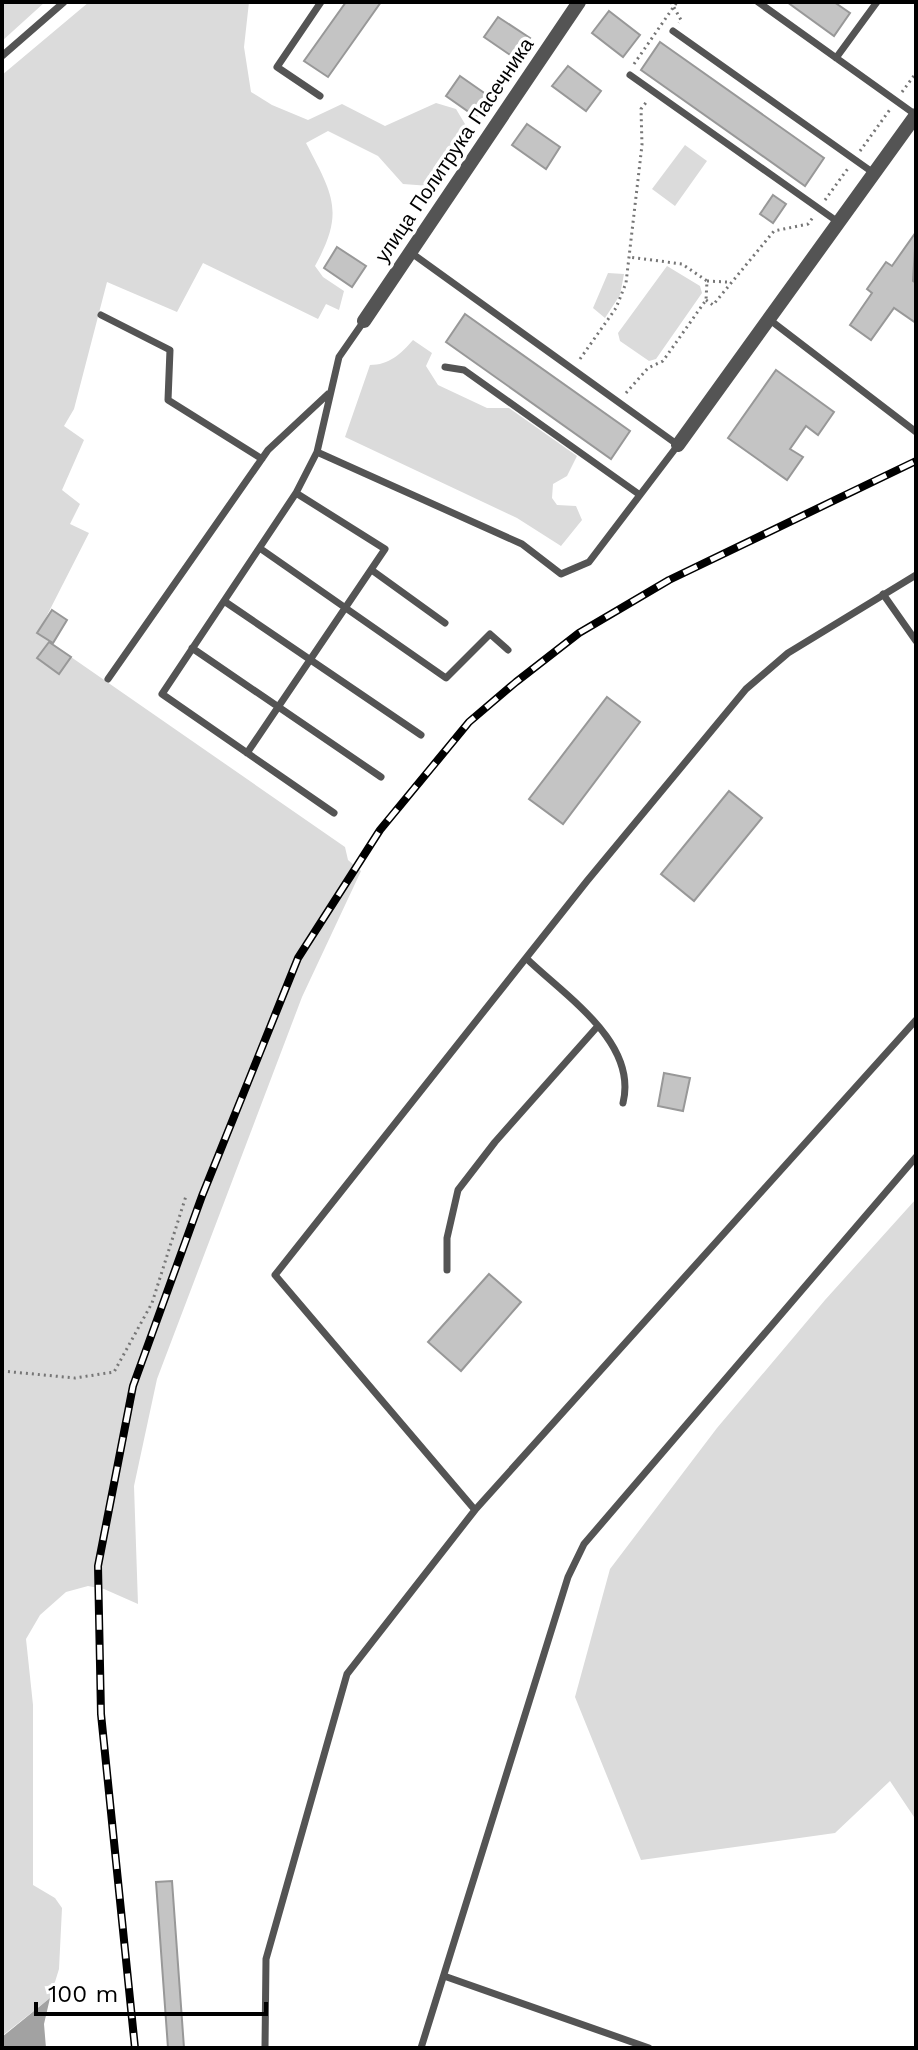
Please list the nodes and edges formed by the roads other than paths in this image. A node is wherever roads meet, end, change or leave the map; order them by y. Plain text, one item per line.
1 (64, 2) edge
2 (321, 2) edge
3 (579, 2) edge
4 (758, 2) edge
5 (873, 3) edge
6 (673, 31) road end
7 (2, 56) edge
8 (836, 58) junction
9 (630, 75) road end
10 (320, 96) dead end
11 (916, 115) edge
12 (875, 174) junction
13 (840, 223) junction
14 (409, 252) junction
15 (101, 315) dead end
16 (770, 320) junction
17 (364, 321) joint
18 (445, 367) dead end
19 (328, 394) junction
20 (916, 432) edge
21 (678, 445) junction
22 (317, 452) junction
23 (262, 459) junction
24 (296, 493) junction
25 (640, 495) junction
26 (261, 549) junction
27 (373, 571) junction
28 (916, 575) edge
29 (883, 594) junction
30 (224, 601) junction
31 (348, 608) junction
32 (445, 623) dead end
33 (916, 641) edge
34 (192, 648) junction
35 (508, 650) dead end
36 (310, 660) junction
37 (108, 679) dead end
38 (278, 707) junction
39 (421, 735) dead end
40 (247, 753) junction
41 (381, 777) dead end
42 (334, 813) dead end
43 (526, 958) junction
44 (916, 1020) edge
45 (597, 1027) junction
46 (623, 1103) dead end
47 (916, 1157) edge
48 (447, 1270) dead end
49 (475, 1510) junction
50 (444, 1976) junction
51 (265, 2048) edge
52 (421, 2048) edge
53 (649, 2048) edge

1 - 7 lane
2 - 10 lane
3 - 14 street, улица Политрука Пасечника
4 - 8 lane
5 - 8 lane
6 - 12 lane
8 - 11 lane
9 - 13 lane
11 - 12 street
12 - 13 street
13 - 16 street
14 - 17 street, улица Политрука Пасечника
14 - 21 lane
15 - 23 lane
16 - 20 lane
16 - 21 street
17 - 19 lane
18 - 25 lane
19 - 22 lane
19 - 23 lane
21 - 25 lane
22 - 24 lane
22 - 25 lane
23 - 37 lane
24 - 26 lane
24 - 27 lane
26 - 30 lane
26 - 31 lane
27 - 31 lane
27 - 32 lane
28 - 29 lane
29 - 33 lane
29 - 43 lane
30 - 34 lane
30 - 36 lane
31 - 35 lane
31 - 36 lane
34 - 38 lane
34 - 40 lane
36 - 38 lane
36 - 39 lane
38 - 40 lane
38 - 41 lane
40 - 42 lane
43 - 45 lane
43 - 49 lane
44 - 49 lane
45 - 46 lane
45 - 48 lane
47 - 50 lane
49 - 51 lane
50 - 52 lane
50 - 53 lane

